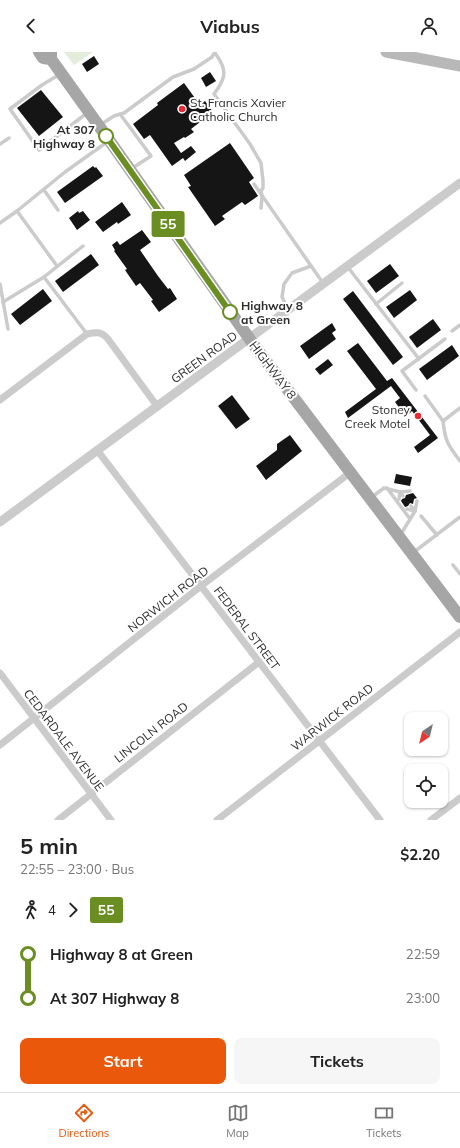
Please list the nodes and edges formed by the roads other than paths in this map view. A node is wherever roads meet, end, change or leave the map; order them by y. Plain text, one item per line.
1 (39, 52) edge
2 (215, 52) edge
3 (386, 52) edge
4 (51, 55) edge
5 (460, 66) edge
6 (61, 74) junction
7 (88, 111) junction
8 (120, 114) junction
9 (99, 126) junction
10 (9, 138) dead end
11 (110, 140) junction
12 (0, 144) edge
13 (130, 170) junction
14 (460, 183) edge
15 (254, 184) dead end
16 (44, 190) junction
17 (262, 196) junction
18 (261, 208) dead end
19 (58, 210) dead end
20 (17, 211) junction
21 (0, 223) edge
22 (83, 246) dead end
23 (57, 266) junction
24 (311, 266) junction
25 (347, 266) junction
26 (44, 276) junction
27 (402, 283) dead end
28 (0, 284) edge
29 (323, 284) junction
30 (3, 302) junction
31 (376, 304) junction
32 (288, 310) junction
33 (460, 325) edge
34 (8, 329) dead end
35 (452, 331) dead end
36 (87, 334) junction
37 (249, 339) junction
38 (445, 339) dead end
39 (419, 359) junction
40 (416, 390) dead end
41 (425, 396) dead end
42 (0, 400) edge
43 (157, 406) junction
44 (460, 408) edge
45 (443, 421) junction
46 (97, 450) junction
47 (460, 460) edge
48 (351, 472) junction
49 (387, 488) junction
50 (410, 491) dead end
51 (400, 492) junction
52 (402, 497) dead end
53 (370, 498) junction
54 (417, 501) dead end
55 (414, 511) junction
56 (421, 516) dead end
57 (460, 516) edge
58 (410, 518) junction
59 (0, 522) edge
60 (437, 535) junction
61 (399, 537) junction
62 (412, 554) junction
63 (453, 566) dead end
64 (460, 574) edge
65 (201, 586) junction
66 (459, 612) edge
67 (460, 632) edge
68 (259, 662) junction
69 (0, 673) edge
70 (33, 718) junction
71 (320, 740) junction
72 (0, 744) edge
73 (90, 793) junction
74 (460, 798) edge
75 (58, 820) edge
76 (111, 820) edge
77 (217, 820) edge
78 (380, 820) edge
79 (431, 820) edge

1 - 4 main road, HIGHWAY 8
2 - 8 lane
2 - 17 lane
3 - 5 main road
4 - 6 main road, HIGHWAY 8
6 - 7 main road, HIGHWAY 8
6 - 7 lane
7 - 9 main road, HIGHWAY 8
8 - 9 lane
8 - 13 lane
9 - 11 main road, HIGHWAY 8
10 - 12 lane
11 - 13 main road, HIGHWAY 8
11 - 16 lane
13 - 37 main road, HIGHWAY 8
14 - 25 street, GREEN ROAD
15 - 17 lane
16 - 19 lane
16 - 20 lane
17 - 18 lane
17 - 24 lane
20 - 21 lane
20 - 23 lane
22 - 23 lane
23 - 26 lane
24 - 29 lane
24 - 32 lane
25 - 29 street, GREEN ROAD
25 - 31 lane
26 - 30 lane
26 - 36 lane
27 - 31 lane
28 - 30 lane
29 - 32 street, GREEN ROAD
30 - 34 lane
31 - 39 lane
32 - 37 street, GREEN ROAD
33 - 35 lane
36 - 42 street
36 - 43 street
37 - 43 street, GREEN ROAD
37 - 48 main road, HIGHWAY 8
38 - 39 lane
39 - 40 lane
41 - 45 lane
43 - 46 street, GREEN ROAD
44 - 45 lane
45 - 47 lane
46 - 59 street, GREEN ROAD
46 - 65 street, FEDERAL STREET
48 - 53 main road, HIGHWAY 8
48 - 65 street, NORWICH ROAD
49 - 51 lane
49 - 53 lane
49 - 58 lane
50 - 51 lane
51 - 52 lane
53 - 61 main road, HIGHWAY 8
54 - 55 lane
55 - 55 lane
55 - 58 lane
56 - 60 lane
57 - 60 lane
58 - 61 lane
60 - 62 lane
61 - 62 main road, HIGHWAY 8
62 - 66 main road, HIGHWAY 8
63 - 64 lane
65 - 68 street, FEDERAL STREET
65 - 70 street, NORWICH ROAD
67 - 71 street, WARWICK ROAD
68 - 71 street, FEDERAL STREET
68 - 73 street, LINCOLN ROAD
69 - 70 street, CEDARDALE AVENUE
70 - 72 street, NORWICH ROAD
70 - 73 street, CEDARDALE AVENUE
71 - 77 street, WARWICK ROAD
71 - 78 street, FEDERAL STREET
73 - 75 street, LINCOLN ROAD
73 - 76 street, CEDARDALE AVENUE
74 - 79 street

